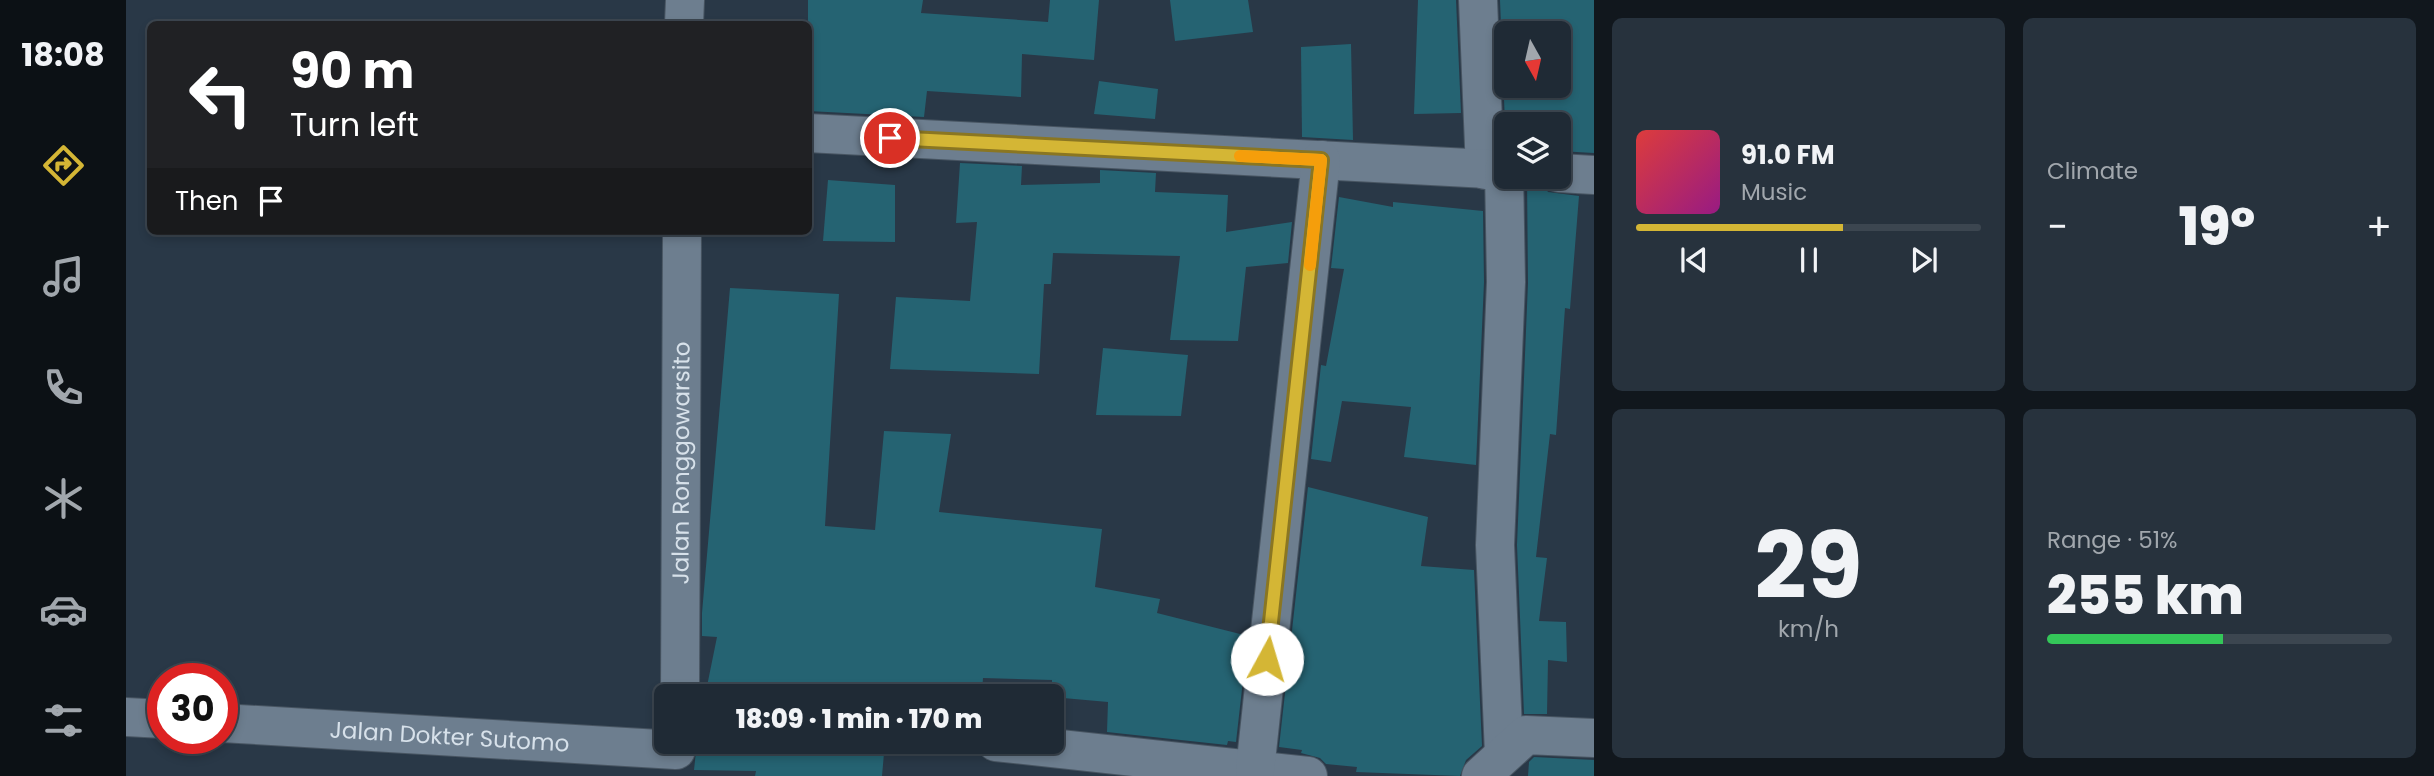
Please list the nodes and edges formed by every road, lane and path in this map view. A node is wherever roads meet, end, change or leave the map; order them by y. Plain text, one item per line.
1 (685, 0) edge
2 (1478, 0) edge
3 (684, 21) edge
4 (812, 133) edge
5 (1494, 136) edge
6 (1321, 160) junction
7 (1494, 170) edge
8 (1571, 174) edge
9 (1594, 175) edge
10 (1499, 189) edge
11 (682, 235) edge
12 (680, 684) edge
13 (126, 717) edge
14 (147, 718) edge
15 (238, 724) edge
16 (1594, 738) edge
17 (1055, 754) edge
18 (676, 756) edge
19 (1492, 765) edge
20 (1114, 766) edge
21 (1255, 770) junction
22 (1308, 776) edge

1 - 3 street
2 - 5 street
4 - 6 street
6 - 7 street
6 - 21 street
8 - 9 street
10 - 19 street
11 - 12 street, Jalan Ronggowarsito
13 - 14 street
15 - 18 street, Jalan Dokter Sutomo
16 - 19 street
17 - 20 street
20 - 21 street
21 - 22 street

